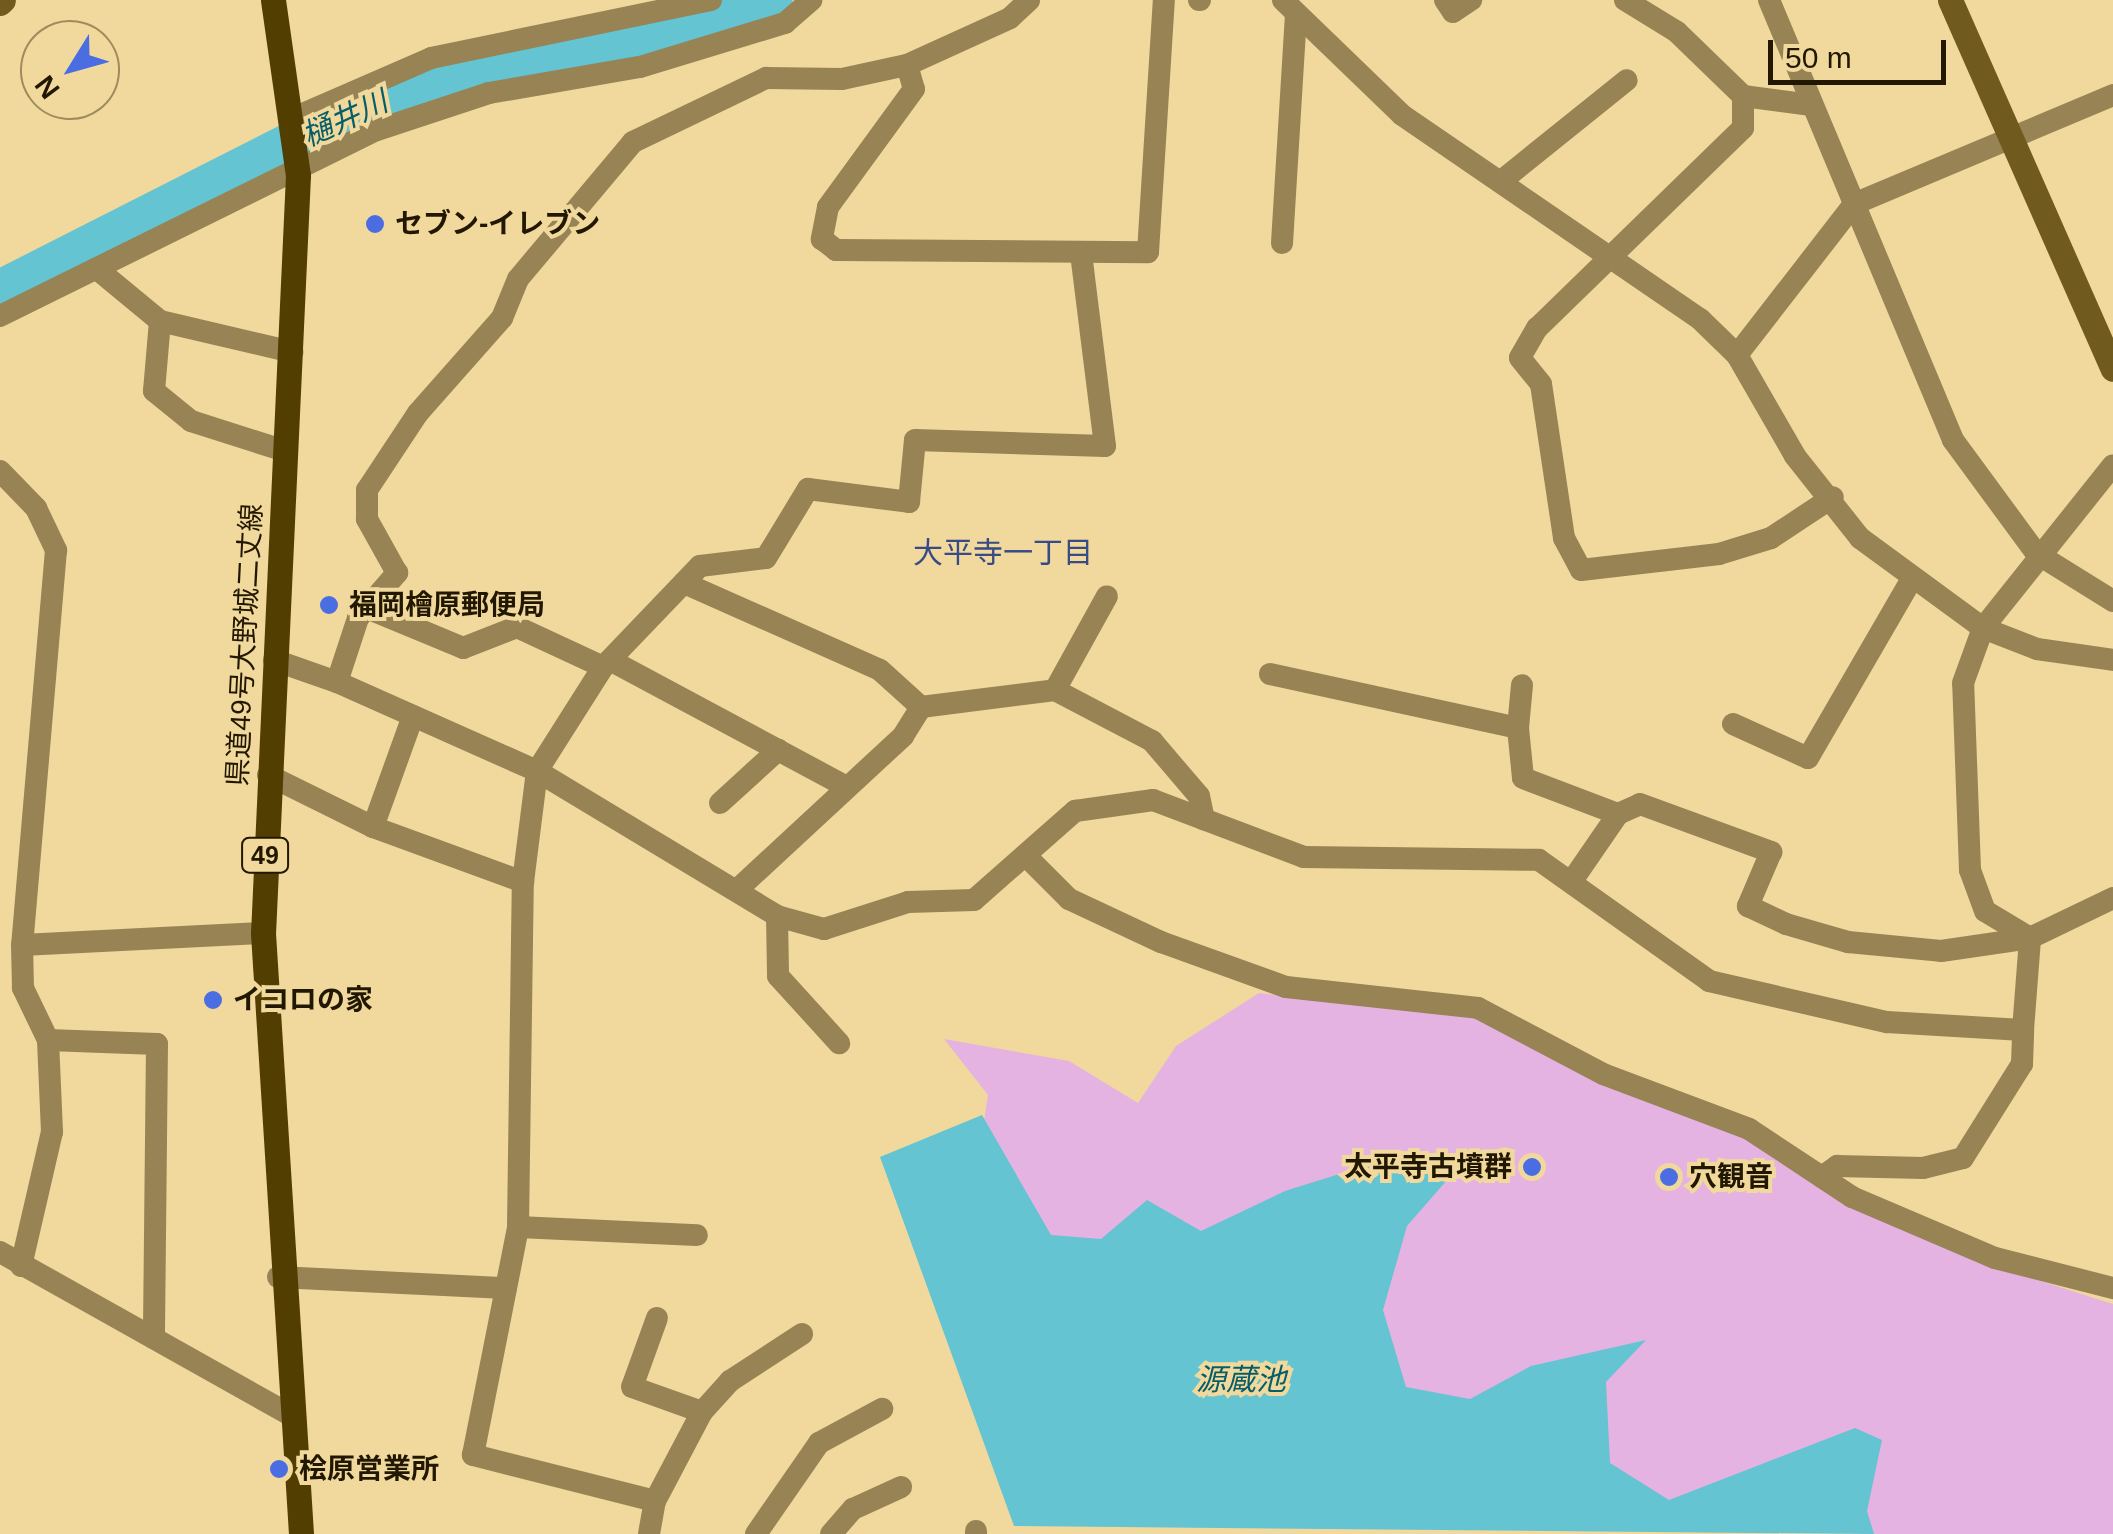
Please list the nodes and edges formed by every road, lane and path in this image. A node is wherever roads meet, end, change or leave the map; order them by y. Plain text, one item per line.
1 (273, 0) edge
2 (711, 0) edge
3 (811, 0) edge
4 (1029, 0) edge
5 (1164, 0) edge
6 (1445, 0) edge
7 (1472, 0) edge
8 (1625, 0) edge
9 (1768, 0) edge
10 (1950, 0) edge
11 (630, 8) edge
12 (1289, 8) edge
13 (906, 64) junction
14 (1626, 80) dead end
15 (2113, 95) edge
16 (1743, 96) junction
17 (1811, 105) junction
18 (291, 119) junction
19 (2009, 140) junction
20 (298, 176) junction
21 (1505, 178) junction
22 (1854, 204) junction
23 (1282, 243) dead end
24 (1081, 252) junction
25 (1614, 256) junction
26 (97, 269) junction
27 (0, 316) edge
28 (160, 321) junction
29 (292, 352) junction
30 (1738, 355) junction
31 (2113, 369) edge
32 (285, 451) junction
33 (2113, 464) edge
34 (0, 471) edge
35 (1833, 498) junction
36 (2036, 553) junction
37 (1913, 577) junction
38 (684, 583) junction
39 (1107, 596) dead end
40 (2113, 601) edge
41 (367, 608) junction
42 (1983, 628) junction
43 (274, 660) junction
44 (2113, 660) edge
45 (607, 664) junction
46 (1270, 674) dead end
47 (338, 682) junction
48 (1522, 685) dead end
49 (1055, 690) junction
50 (921, 707) junction
51 (413, 716) junction
52 (1734, 724) dead end
53 (1518, 728) junction
54 (778, 750) junction
55 (536, 770) junction
56 (268, 774) junction
57 (847, 787) junction
58 (720, 804) dead end
59 (1618, 814) junction
60 (1204, 819) junction
61 (372, 827) junction
62 (1028, 858) junction
63 (1574, 878) junction
64 (523, 882) junction
65 (739, 888) junction
66 (2113, 898) edge
67 (777, 916) junction
68 (263, 932) junction
69 (2030, 938) junction
70 (22, 945) junction
71 (2023, 1030) junction
72 (48, 1040) junction
73 (839, 1044) dead end
74 (1822, 1177) junction
75 (518, 1227) junction
76 (697, 1235) dead end
77 (0, 1252) edge
78 (21, 1266) junction
79 (278, 1277) junction
80 (506, 1288) junction
81 (2113, 1288) edge
82 (657, 1318) dead end
83 (802, 1334) dead end
84 (154, 1338) junction
85 (882, 1409) dead end
86 (702, 1412) junction
87 (290, 1415) junction
88 (901, 1488) dead end
89 (655, 1501) junction
90 (301, 1534) edge
91 (649, 1534) edge
92 (756, 1534) edge
93 (831, 1534) edge

1 - 18 main road, 県道49号大野城二丈線 / 49
2 - 11 street
3 - 20 street
4 - 13 street
5 - 24 street
6 - 7 street
8 - 16 street
9 - 17 street
10 - 19 street
11 - 18 street
12 - 21 street
12 - 23 street
13 - 24 street
13 - 41 street
14 - 21 street
15 - 19 street
16 - 17 street
16 - 25 street
17 - 22 street
18 - 20 main road, 県道49号大野城二丈線 / 49
19 - 22 street
19 - 31 street
20 - 26 street
20 - 29 main road, 県道49号大野城二丈線 / 49
21 - 25 street
22 - 30 street
22 - 36 street
24 - 38 street
25 - 30 street
25 - 35 street
26 - 27 street
26 - 28 street
28 - 29 street
28 - 32 street
29 - 32 main road, 県道49号大野城二丈線 / 49
30 - 35 street
32 - 43 main road, 県道49号大野城二丈線 / 49
33 - 36 street
34 - 70 street
35 - 37 street
36 - 40 street
36 - 42 street
37 - 42 street
37 - 52 street
38 - 45 street
38 - 50 street
39 - 49 street
41 - 45 street
41 - 47 street
42 - 44 street
42 - 69 street
43 - 47 street
43 - 56 main road, 県道49号大野城二丈線 / 49
45 - 54 street
45 - 55 street
46 - 53 street
47 - 51 street
48 - 53 street
49 - 50 street
49 - 60 street
50 - 57 street
51 - 55 street
51 - 61 street
53 - 59 street
54 - 57 street
54 - 58 street
55 - 64 street
55 - 65 street
56 - 61 street
56 - 68 main road, 県道49号大野城二丈線 / 49
57 - 65 street
59 - 63 street
59 - 69 street
60 - 62 street
60 - 63 street
61 - 64 street
62 - 67 street
62 - 74 street
63 - 71 street
64 - 75 street
65 - 67 street
66 - 69 street
67 - 73 street
68 - 70 street
68 - 79 main road, 県道49号大野城二丈線 / 49
69 - 71 street
70 - 72 street
71 - 74 street
72 - 78 street
72 - 84 street
74 - 81 street
75 - 76 street
75 - 80 street
77 - 78 street
78 - 84 street
79 - 80 street
79 - 87 main road, 県道49号大野城二丈線 / 49
80 - 89 street
82 - 86 street
83 - 86 street
84 - 87 street
85 - 92 street
86 - 89 street
87 - 90 main road, 県道49号大野城二丈線 / 49
88 - 93 street
89 - 91 street

